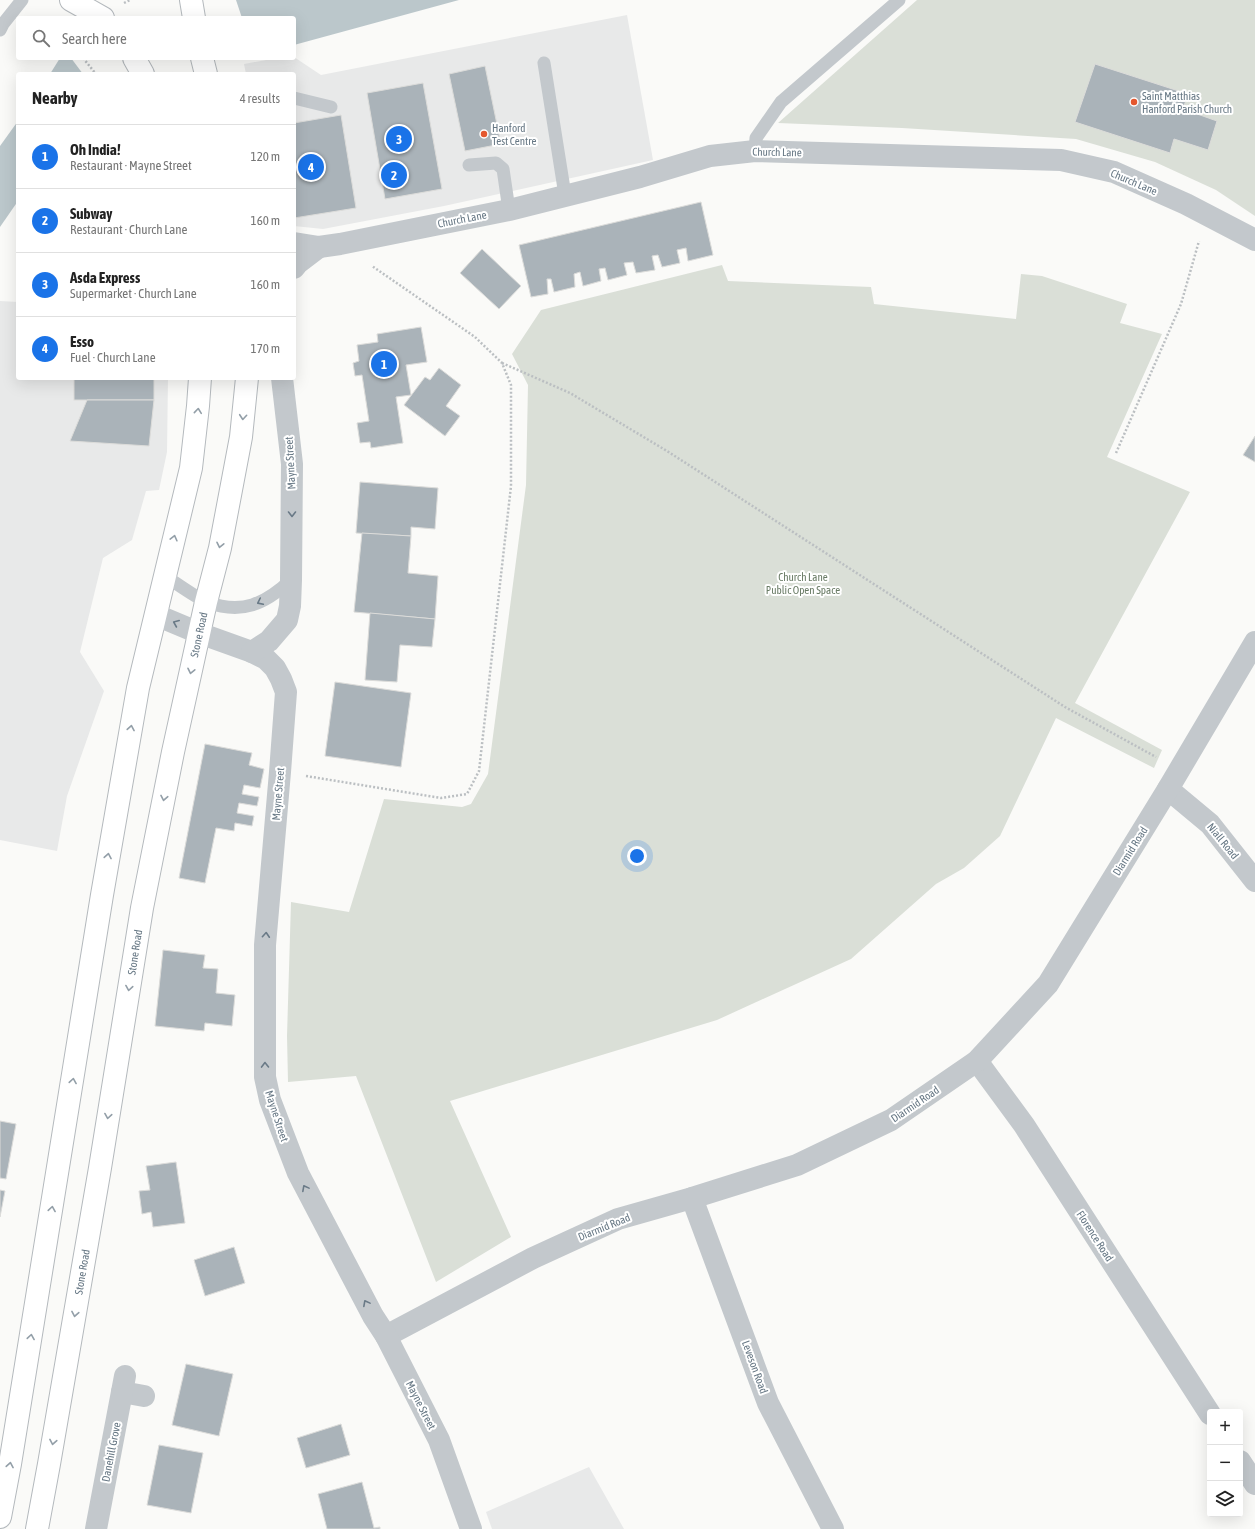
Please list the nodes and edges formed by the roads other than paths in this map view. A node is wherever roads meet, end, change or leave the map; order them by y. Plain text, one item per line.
1 (22, 0) edge
2 (71, 0) edge
3 (191, 0) edge
4 (899, 0) edge
5 (100, 16) edge
6 (194, 16) edge
7 (0, 30) edge
8 (135, 60) edge
9 (544, 63) dead end
10 (142, 72) edge
11 (296, 98) edge
12 (331, 107) dead end
13 (755, 151) junction
14 (469, 166) dead end
15 (565, 195) junction
16 (509, 210) junction
17 (1255, 240) edge
18 (296, 243) edge
19 (330, 245) junction
20 (296, 266) edge
21 (200, 380) edge
22 (247, 380) edge
23 (282, 380) edge
24 (165, 576) junction
25 (292, 580) junction
26 (206, 602) junction
27 (156, 614) junction
28 (199, 633) junction
29 (1255, 642) edge
30 (252, 652) junction
31 (1168, 790) junction
32 (1255, 881) edge
33 (978, 1061) junction
34 (692, 1198) junction
35 (386, 1336) junction
36 (144, 1396) dead end
37 (1207, 1409) edge
38 (1243, 1466) edge
39 (1255, 1484) edge
40 (0, 1518) edge
41 (37, 1529) edge
42 (96, 1529) edge
43 (471, 1529) edge
44 (834, 1529) edge

1 - 7 lane
2 - 5 highway
3 - 6 highway
4 - 13 lane
8 - 10 highway
9 - 15 lane
11 - 12 lane
13 - 15 street, Church Lane
13 - 17 street, Church Lane
14 - 16 lane
15 - 16 street, Church Lane
16 - 19 street, Church Lane
18 - 19 street, Church Lane
19 - 20 street
24 -> 21 highway
22 -> 26 highway, Stone Road
23 -> 25 street, Mayne Street
24 - 26 lane
24 - 27 highway
25 -> 26 lane
25 - 30 street, Mayne Street
26 - 28 highway, Stone Road
28 -> 27 street, Mayne Street
40 -> 27 highway
28 - 30 street, Mayne Street
28 -> 41 highway, Stone Road
29 - 31 street, Diarmid Road
35 -> 30 street, Mayne Street
31 - 32 street, Niall Road
31 - 33 street, Diarmid Road
33 - 34 street, Diarmid Road
33 - 37 street, Florence Road
34 - 35 street, Diarmid Road
34 - 44 street, Leveson Road
35 - 43 street, Mayne Street
36 - 42 street, Danehill Grove
38 - 39 street

